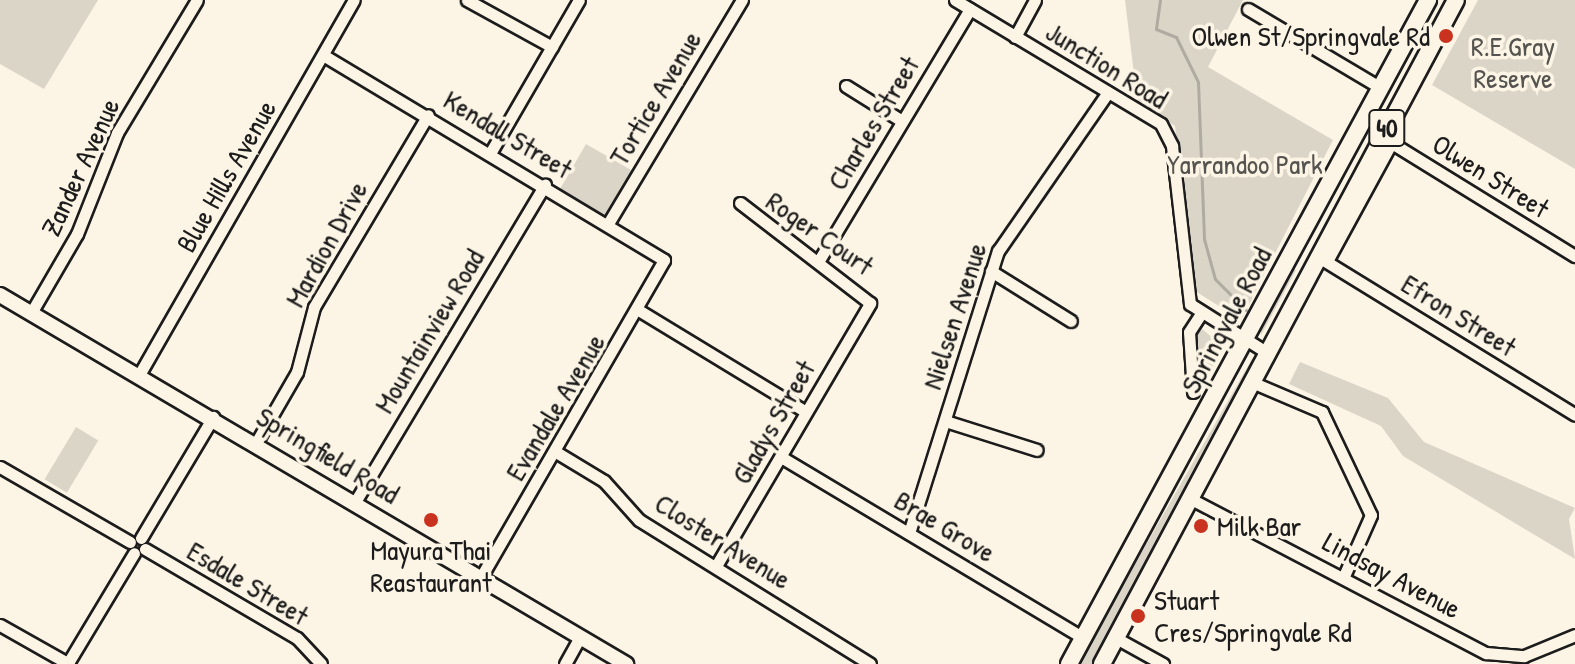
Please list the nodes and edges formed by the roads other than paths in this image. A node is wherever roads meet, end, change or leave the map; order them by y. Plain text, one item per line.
1 (197, 0) edge
2 (354, 0) edge
3 (467, 0) edge
4 (579, 0) edge
5 (742, 0) edge
6 (955, 0) edge
7 (1035, 0) edge
8 (1428, 0) edge
9 (1456, 0) edge
10 (970, 9) junction
11 (1248, 9) dead end
12 (1015, 37) junction
13 (552, 47) junction
14 (323, 55) junction
15 (846, 86) dead end
16 (1381, 88) junction
17 (1108, 92) junction
18 (428, 115) junction
19 (902, 121) junction
20 (1387, 140) junction
21 (492, 150) junction
22 (545, 185) junction
23 (740, 203) dead end
24 (609, 222) junction
25 (1575, 256) edge
26 (1322, 258) junction
27 (664, 260) joint
28 (818, 262) junction
29 (991, 271) junction
30 (0, 295) edge
31 (870, 303) joint
32 (640, 311) junction
33 (31, 313) junction
34 (1200, 315) junction
35 (1071, 321) dead end
36 (1245, 340) junction
37 (1269, 354) junction
38 (139, 375) junction
39 (1254, 383) junction
40 (1193, 392) dead end
41 (806, 412) junction
42 (1575, 415) edge
43 (213, 417) junction
44 (945, 421) junction
45 (256, 443) junction
46 (1037, 450) dead end
47 (556, 452) junction
48 (781, 457) junction
49 (0, 467) edge
50 (1191, 499) junction
51 (355, 502) junction
52 (909, 533) junction
53 (138, 546) junction
54 (716, 566) junction
55 (1344, 576) junction
56 (481, 577) junction
57 (0, 625) edge
58 (1575, 635) edge
59 (580, 637) junction
60 (1083, 638) junction
61 (1116, 638) junction
62 (1524, 660) edge
63 (68, 664) edge
64 (321, 664) edge
65 (565, 664) edge
66 (626, 664) edge
67 (870, 664) edge
68 (1069, 664) edge
69 (1102, 664) edge
70 (1163, 664) edge

1 - 33 street, Zander Avenue
2 - 14 street, Blue Hills Avenue
3 - 13 street
4 - 13 street
5 - 24 street, Tortice Avenue
6 - 10 street, Junction Road
7 - 12 street
8 - 16 highway, Springvale Road / 40
9 - 20 highway, Springvale Road / 40
10 - 12 street, Junction Road
10 - 19 street, Charles Street
11 - 16 street
12 - 17 street, Junction Road
13 - 21 street
14 - 18 street, Kendall Street
14 - 38 street, Blue Hills Avenue
15 - 19 street
16 - 36 highway, Springvale Road / 40
17 - 29 street, Nielsen Avenue
17 - 34 street, Junction Road
18 - 21 street, Kendall Street
18 - 45 street, Mardion Drive
19 - 28 street, Charles Street
20 - 25 street, Olwen Street
20 - 26 highway, Springvale Road / 40
21 - 22 street, Kendall Street
22 - 24 street, Kendall Street
22 - 51 street, Mountainview Road
23 - 28 street, Roger Court
24 - 27 street, Kendall Street
26 - 37 highway, Springvale Road / 40
26 - 42 street, Efron Street
27 - 32 street, Evandale Avenue
28 - 31 street, Roger Court
29 - 35 street
29 - 44 street, Nielsen Avenue
30 - 33 main road, Springfield Road
31 - 41 street, Gladys Street
32 - 41 street
32 - 47 street, Evandale Avenue
33 - 38 main road, Springfield Road
34 - 36 street
34 - 40 street
36 - 37 street
36 - 60 highway, Springvale Road / 40
37 - 39 highway, Springvale Road / 40
38 - 43 main road, Springfield Road
39 - 50 highway, Springvale Road / 40
39 - 55 street
41 - 48 street, Gladys Street
43 - 45 main road, Springfield Road
43 - 53 street
44 - 46 street
44 - 52 street, Nielsen Avenue
45 - 51 main road, Springfield Road
47 - 54 street, Closter Avenue
47 - 56 street, Evandale Avenue
48 - 52 street, Brae Grove
48 - 54 street, Gladys Street
49 - 53 street, Esdale Street
50 - 55 street, Lindsay Avenue
50 - 61 highway, Springvale Road / 40
51 - 56 main road, Springfield Road
52 - 60 street, Brae Grove
53 - 63 street
53 - 64 street, Esdale Street
54 - 67 street, Closter Avenue
55 - 62 street, Lindsay Avenue
56 - 59 main road, Springfield Road
57 - 63 street
58 - 62 street, Lindsay Avenue
59 - 65 street
59 - 66 main road, Springfield Road
60 - 68 highway, Springvale Road / 40
61 - 69 highway, Springvale Road / 40
61 - 70 street

